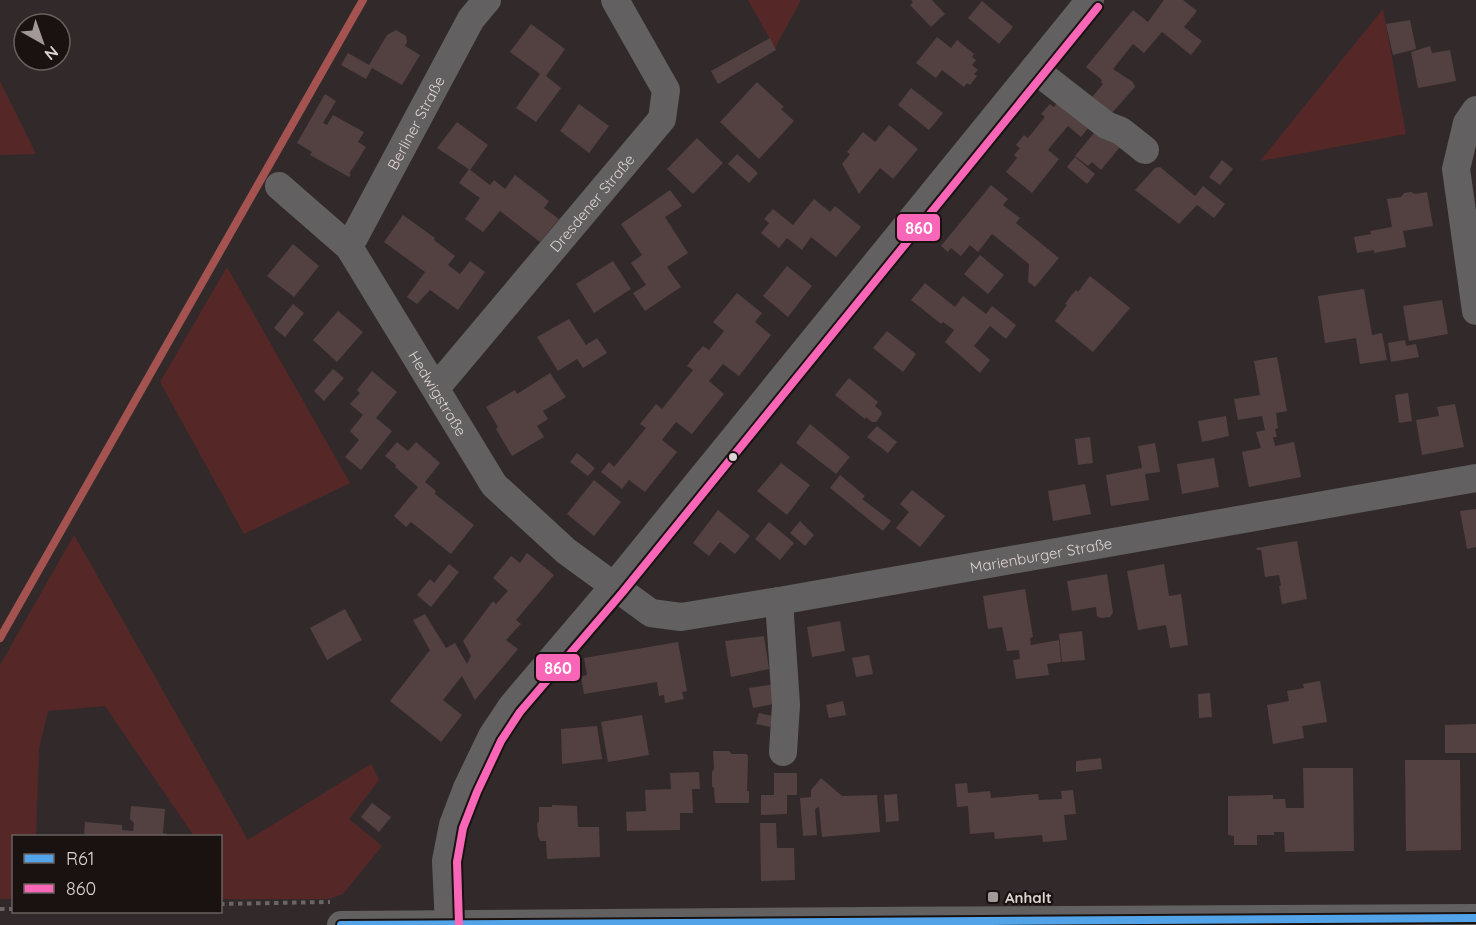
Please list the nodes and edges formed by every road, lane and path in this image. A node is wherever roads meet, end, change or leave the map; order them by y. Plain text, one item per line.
1 (487, 0) edge
2 (615, 0) edge
3 (1090, 0) edge
4 (1034, 69) junction
5 (1473, 118) edge
6 (1145, 150) dead end
7 (279, 186) dead end
8 (349, 247) junction
9 (1476, 311) edge
10 (436, 388) junction
11 (1476, 478) edge
12 (614, 586) junction
13 (779, 601) junction
14 (783, 752) dead end
15 (1476, 918) edge
16 (449, 924) edge
17 (758, 924) edge
18 (340, 925) edge

1 - 8 street, Berliner Straße
2 - 10 street, Dresdener Straße
3 - 4 street
4 - 6 street
4 - 12 street
5 - 9 street
7 - 8 street, Hedwigstraße
8 - 10 street, Hedwigstraße
10 - 12 street, Hedwigstraße
11 - 13 street, Marienburger Straße
12 - 13 street, Marienburger Straße
12 - 16 street
13 - 14 street
15 - 17 street
16 - 17 street
16 - 18 street

